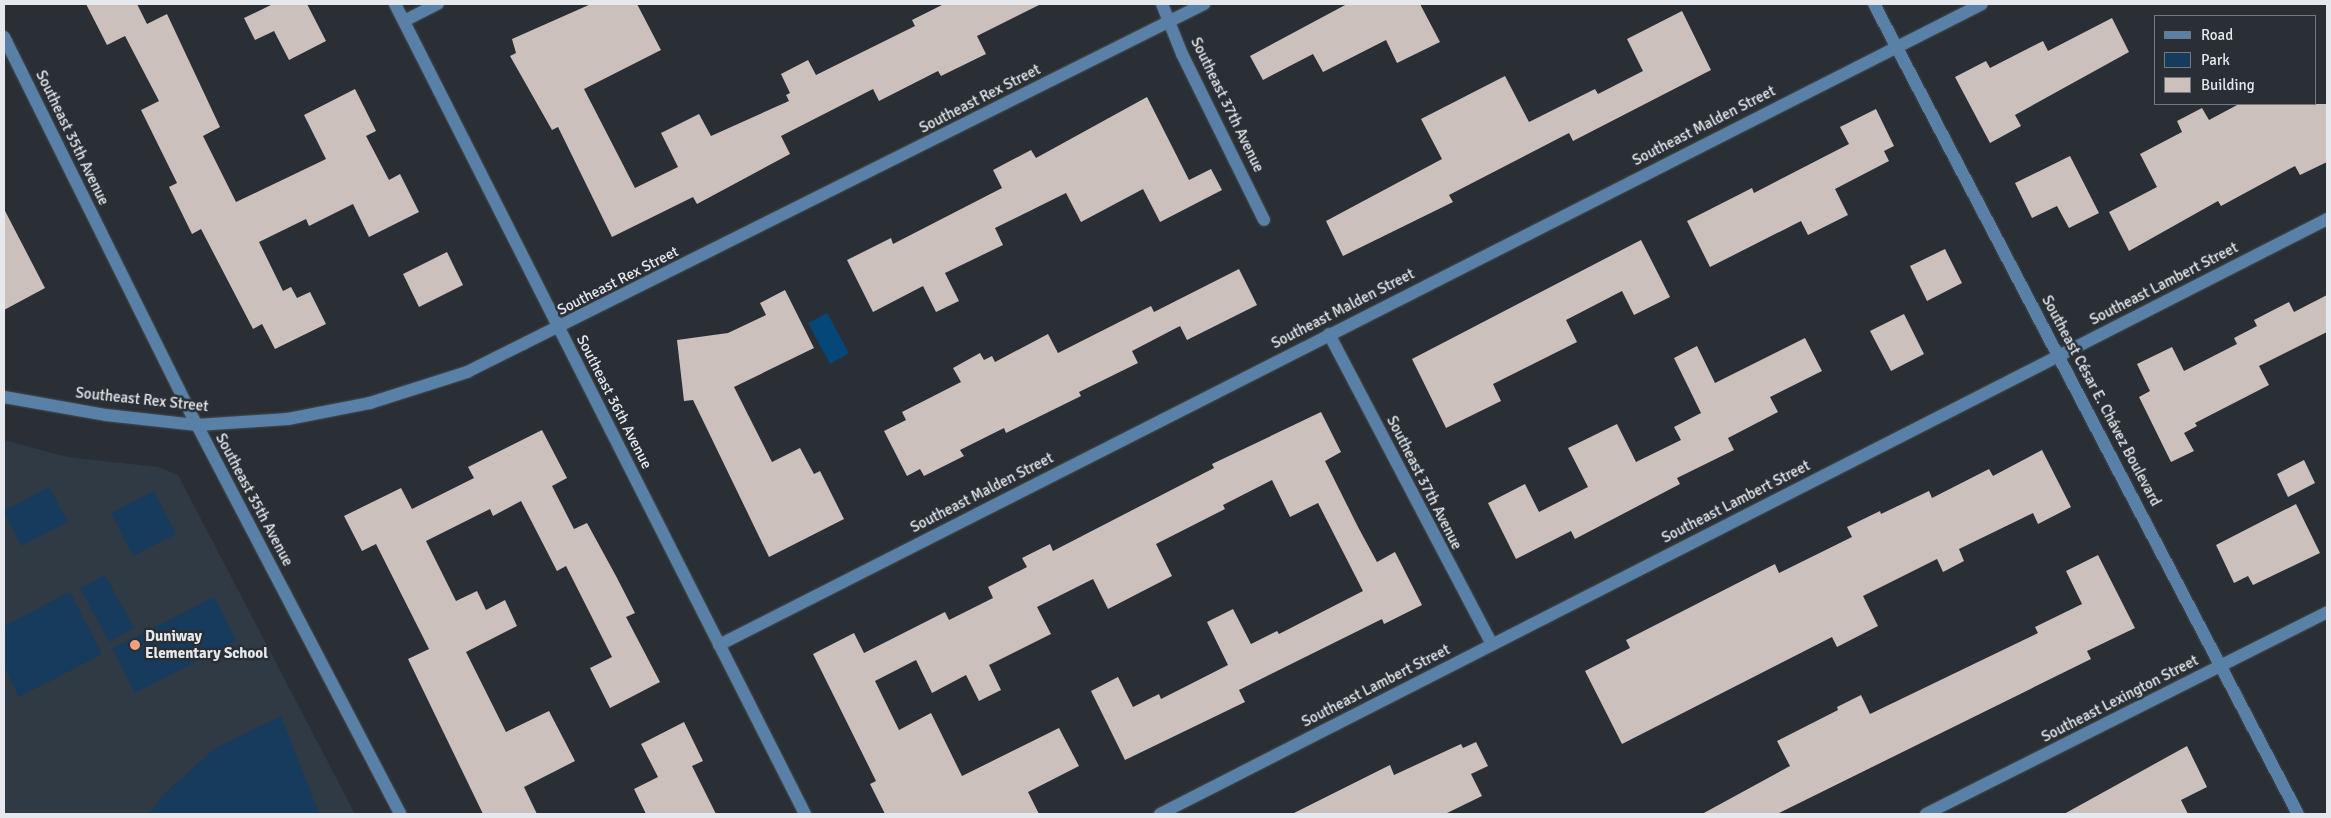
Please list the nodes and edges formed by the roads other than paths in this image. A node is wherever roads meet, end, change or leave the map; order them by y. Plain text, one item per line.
1 (395, 4) edge
2 (438, 4) edge
3 (1162, 4) edge
4 (1204, 4) edge
5 (1874, 4) edge
6 (1982, 4) edge
7 (404, 21) junction
8 (1170, 21) junction
9 (4, 37) edge
10 (1897, 48) junction
11 (2327, 219) edge
12 (1264, 220) dead end
13 (560, 329) junction
14 (1329, 334) junction
15 (2059, 356) junction
16 (4, 397) edge
17 (197, 425) junction
18 (2327, 612) edge
19 (719, 645) junction
20 (1492, 645) junction
21 (2221, 666) junction
22 (400, 814) edge
23 (805, 814) edge
24 (1160, 814) edge
25 (1926, 814) edge
26 (2298, 814) edge

1 - 7 street, Southeast 36th Avenue
2 - 7 street
3 - 8 street, Southeast 37th Avenue
4 - 8 street, Southeast Rex Street
5 - 10 street, Southeast César E. Chávez Boulevard
6 - 10 street, Southeast Malden Street
7 - 13 street, Southeast 36th Avenue
8 - 12 street, Southeast 37th Avenue
8 - 13 street, Southeast Rex Street
9 - 17 street, Southeast 35th Avenue
10 - 14 street, Southeast Malden Street
10 - 15 street, Southeast César E. Chávez Boulevard
11 - 15 street, Southeast Lambert Street
13 - 17 street, Southeast Rex Street
13 - 19 street, Southeast 36th Avenue
14 - 19 street, Southeast Malden Street
14 - 20 street, Southeast 37th Avenue
15 - 20 street, Southeast Lambert Street
15 - 21 street, Southeast César E. Chávez Boulevard
16 - 17 street, Southeast Rex Street
17 - 22 street, Southeast 35th Avenue
18 - 21 street, Southeast Lexington Street
19 - 23 street, Southeast 36th Avenue
20 - 24 street, Southeast Lambert Street
21 - 25 street, Southeast Lexington Street
21 - 26 street, Southeast César E. Chávez Boulevard

